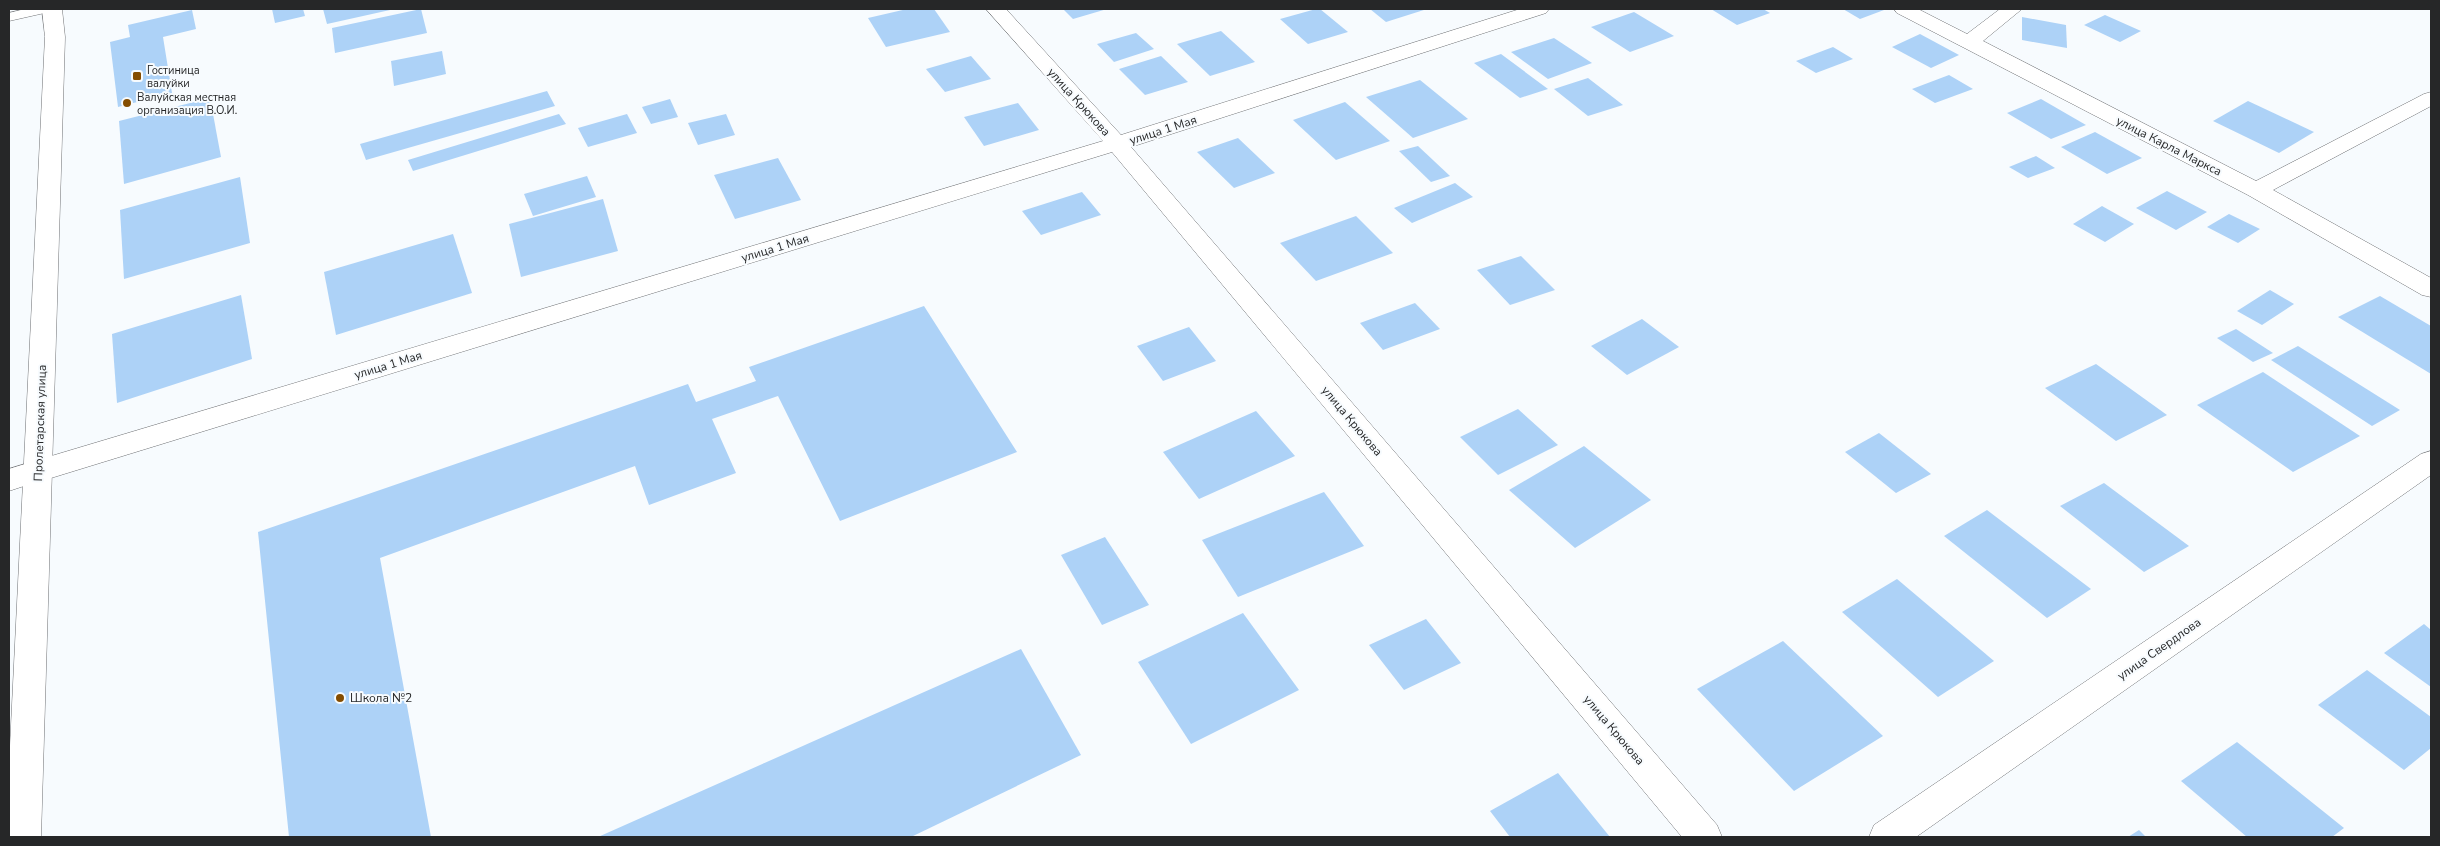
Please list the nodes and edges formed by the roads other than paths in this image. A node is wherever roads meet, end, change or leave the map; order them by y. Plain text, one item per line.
1 (44, 9) edge
2 (52, 9) edge
3 (996, 9) edge
4 (1539, 9) edge
5 (1904, 9) edge
6 (2012, 9) edge
7 (9, 17) edge
8 (1968, 42) junction
9 (2431, 98) edge
10 (1117, 144) junction
11 (2256, 190) junction
12 (2431, 289) edge
13 (2431, 461) edge
14 (38, 471) junction
15 (9, 480) edge
16 (23, 837) edge
17 (1704, 837) edge
18 (1887, 837) edge

1 - 7 lane
2 - 14 street, Пролетарская улица
3 - 10 street, улица Крюкова
4 - 10 street, улица 1 Мая
5 - 8 street, улица Карла Маркса
6 - 8 street
8 - 11 street, улица Карла Маркса
9 - 11 street
10 - 14 street, улица 1 Мая
10 - 17 street, улица Крюкова
11 - 12 street, улица Карла Маркса
13 - 18 street, улица Свердлова
14 - 15 street, улица 1 Мая
14 - 16 street, Пролетарская улица

